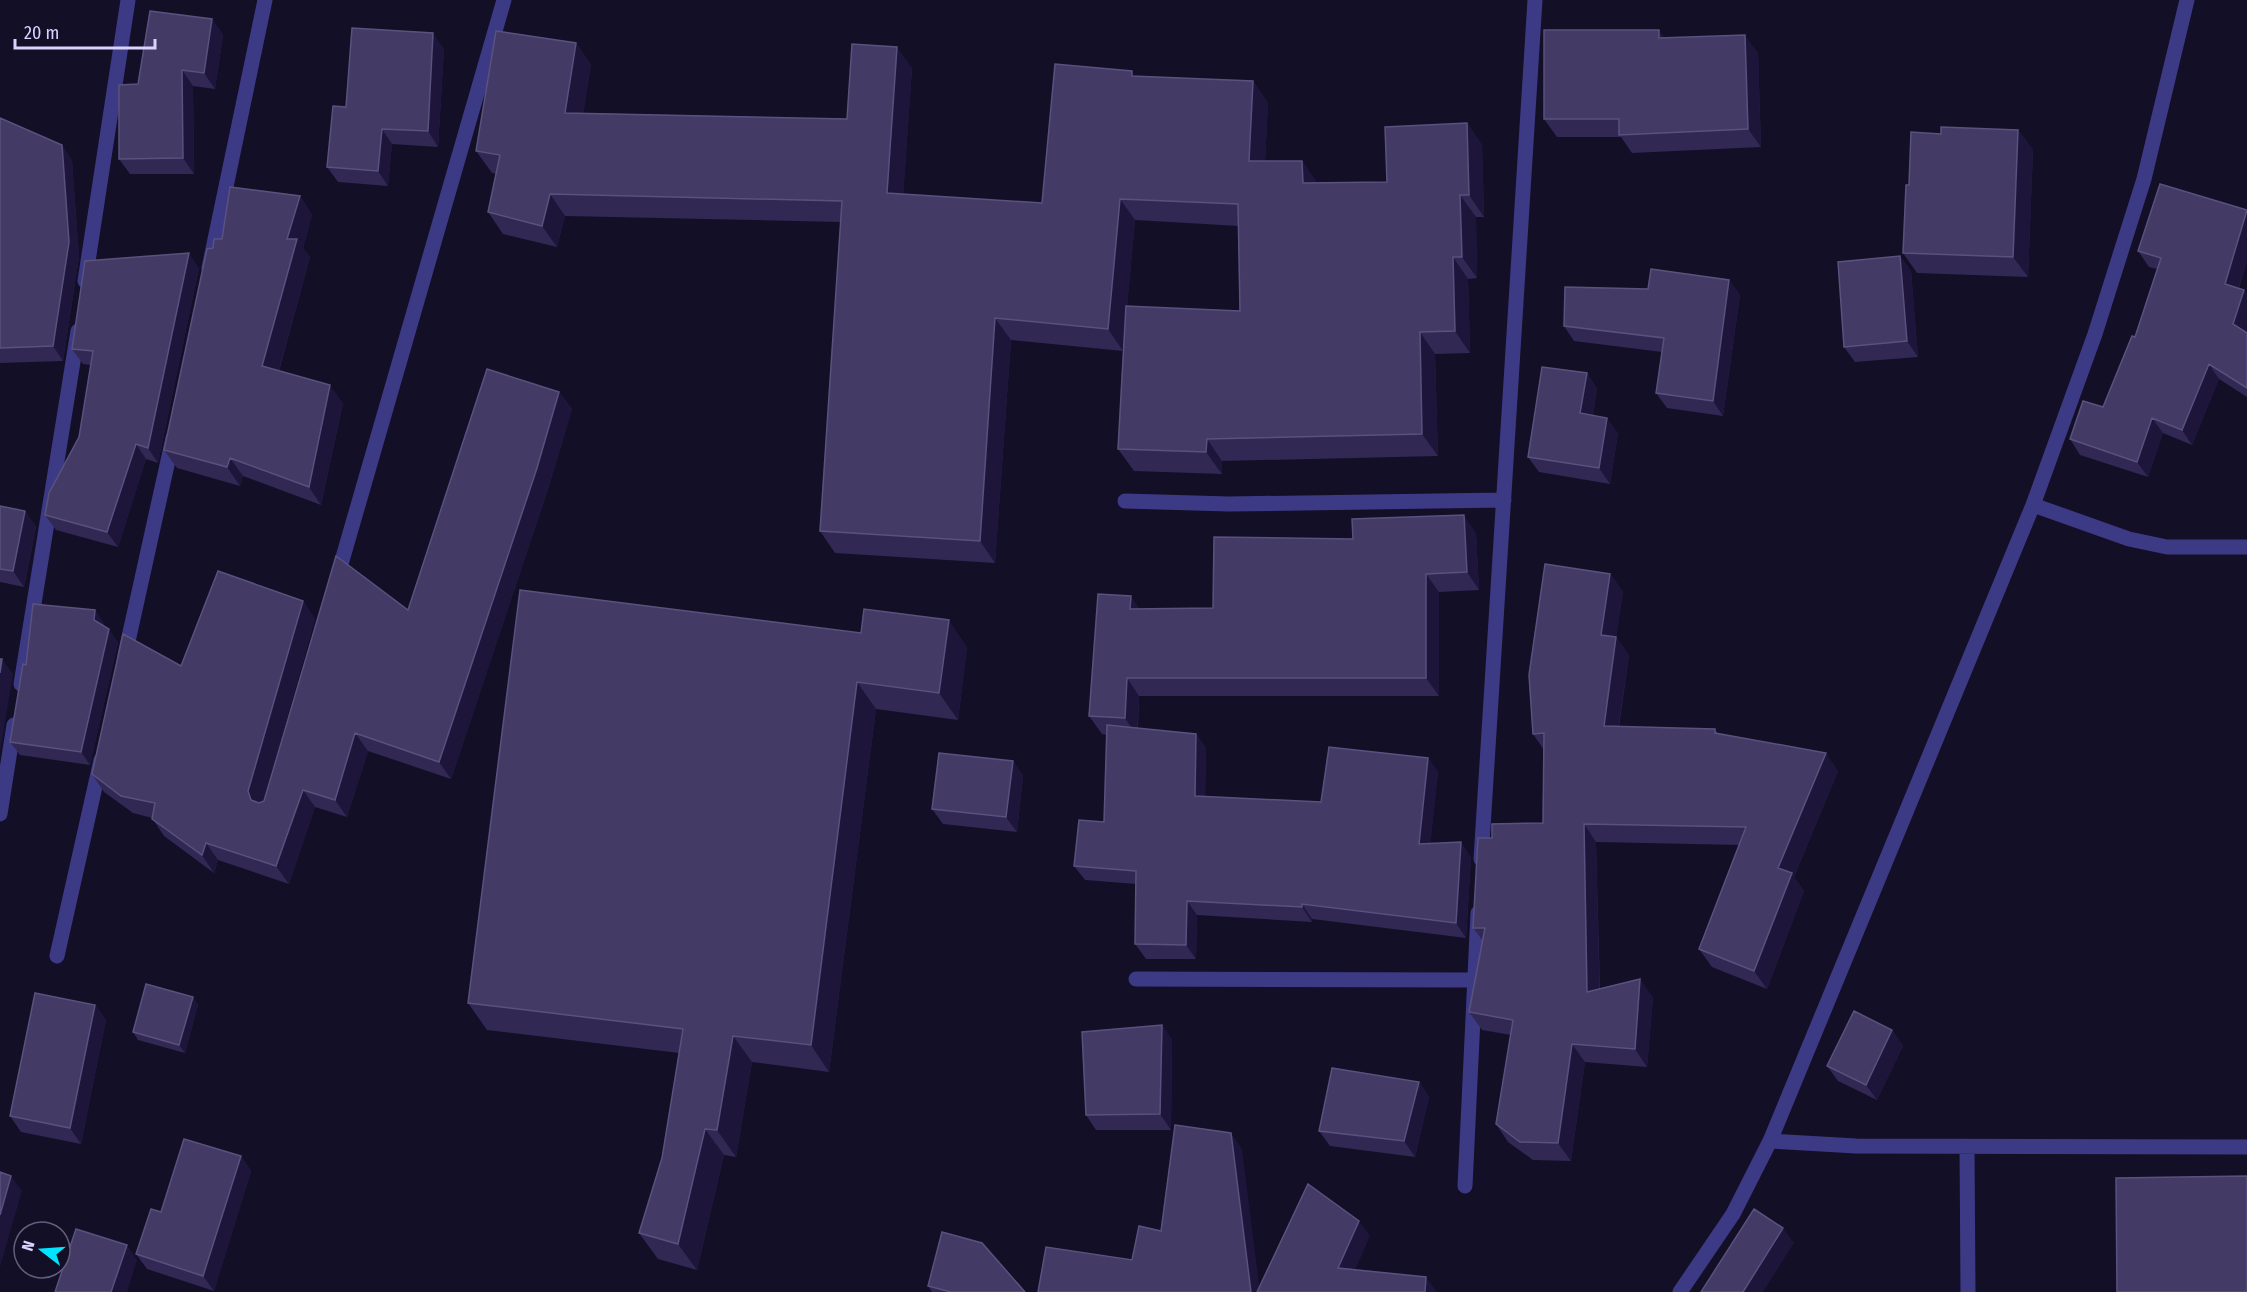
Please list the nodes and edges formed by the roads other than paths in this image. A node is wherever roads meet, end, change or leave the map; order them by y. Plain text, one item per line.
1 (128, 0) edge
2 (265, 0) edge
3 (504, 0) edge
4 (1535, 0) edge
5 (2187, 0) edge
6 (206, 279) edge
7 (83, 297) edge
8 (79, 320) edge
9 (178, 420) edge
10 (1504, 500) junction
11 (1125, 501) dead end
12 (2033, 505) junction
13 (2247, 547) edge
14 (332, 594) edge
15 (122, 664) edge
16 (104, 746) edge
17 (0, 814) edge
18 (1480, 874) edge
19 (1479, 898) edge
20 (57, 956) dead end
21 (1136, 979) dead end
22 (1473, 980) junction
23 (1770, 1141) junction
24 (1967, 1147) junction
25 (2247, 1147) edge
26 (1465, 1186) dead end
27 (1680, 1292) edge
28 (1968, 1292) edge

1 - 7 street
2 - 6 street
3 - 14 street
4 - 10 street
5 - 12 street
8 - 17 street
9 - 15 street
10 - 11 street
10 - 18 street
12 - 13 street
12 - 23 street
16 - 20 street
19 - 22 street
21 - 22 street
22 - 26 street
23 - 24 street
23 - 27 street
24 - 25 street
24 - 28 street

